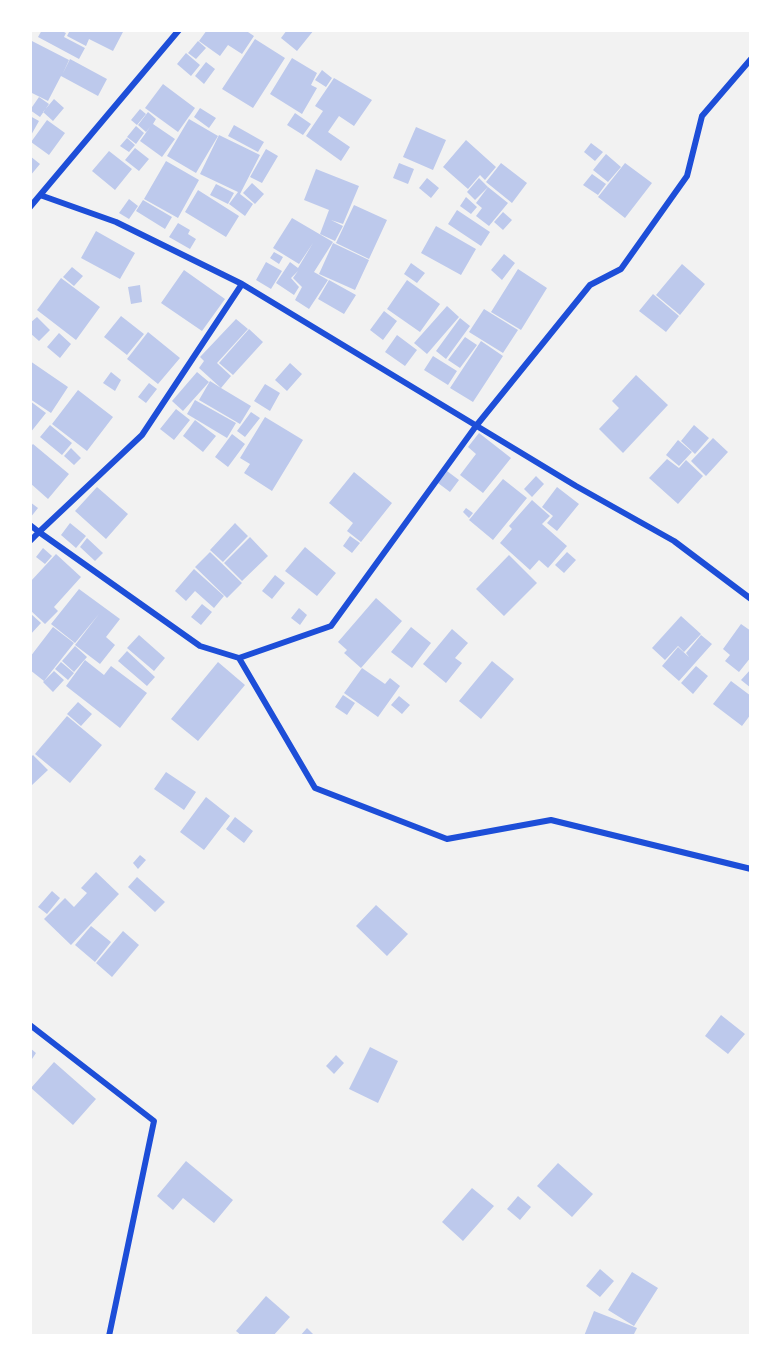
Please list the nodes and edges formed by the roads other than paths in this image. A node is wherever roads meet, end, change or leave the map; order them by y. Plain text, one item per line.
1 (179, 30) edge
2 (751, 59) edge
3 (40, 195) junction
4 (30, 207) edge
5 (242, 284) junction
6 (476, 426) junction
7 (30, 525) edge
8 (39, 532) junction
9 (30, 541) edge
10 (751, 599) edge
11 (239, 658) junction
12 (751, 869) edge
13 (30, 1025) edge
14 (109, 1336) edge

1 - 3 street
2 - 6 street
3 - 4 street
3 - 5 street
5 - 6 street
5 - 8 street
6 - 10 street
6 - 11 street
7 - 8 street
8 - 9 street
8 - 11 street
11 - 12 street
13 - 14 street

